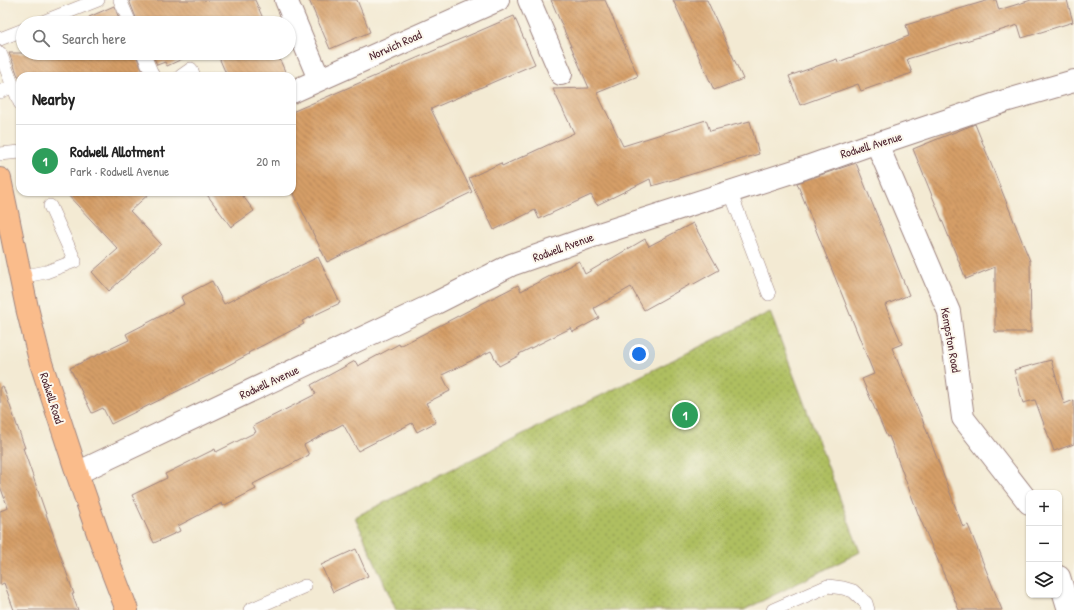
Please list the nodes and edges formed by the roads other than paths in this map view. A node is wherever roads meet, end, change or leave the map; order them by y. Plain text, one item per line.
1 (98, 0) edge
2 (120, 0) edge
3 (286, 0) edge
4 (498, 0) edge
5 (528, 0) edge
6 (58, 16) edge
7 (127, 16) edge
8 (293, 16) edge
9 (296, 24) edge
10 (16, 33) edge
11 (0, 39) edge
12 (0, 53) edge
13 (146, 60) edge
14 (151, 72) edge
15 (561, 74) dead end
16 (319, 79) junction
17 (1074, 81) edge
18 (13, 86) junction
19 (296, 90) edge
20 (0, 92) edge
21 (16, 93) edge
22 (877, 144) junction
23 (16, 152) edge
24 (0, 154) edge
25 (0, 179) edge
26 (730, 191) junction
27 (50, 206) dead end
28 (20, 277) junction
29 (769, 294) dead end
30 (76, 473) junction
31 (1026, 498) edge
32 (305, 586) dead end
33 (1062, 587) edge
34 (127, 610) edge
35 (250, 610) edge
36 (773, 610) edge
37 (868, 610) edge
38 (1069, 610) edge

1 - 6 lane
2 - 7 lane
3 - 8 street
4 - 16 street, Norwich Road
5 - 15 street
9 - 16 street
10 - 11 lane
12 - 18 lane
13 - 14 lane
16 - 19 street, Norwich Road
17 - 22 street, Rodwell Avenue
18 - 20 lane
18 - 21 lane
22 - 26 street, Rodwell Avenue
22 - 31 street, Kempston Road
23 - 24 lane
25 - 28 highway, Rodwell Road
26 - 29 lane
26 - 30 street, Rodwell Avenue
27 - 28 lane
28 - 30 highway, Rodwell Road
30 - 34 highway, Rodwell Road
32 - 35 lane
33 - 38 street
36 - 37 lane

